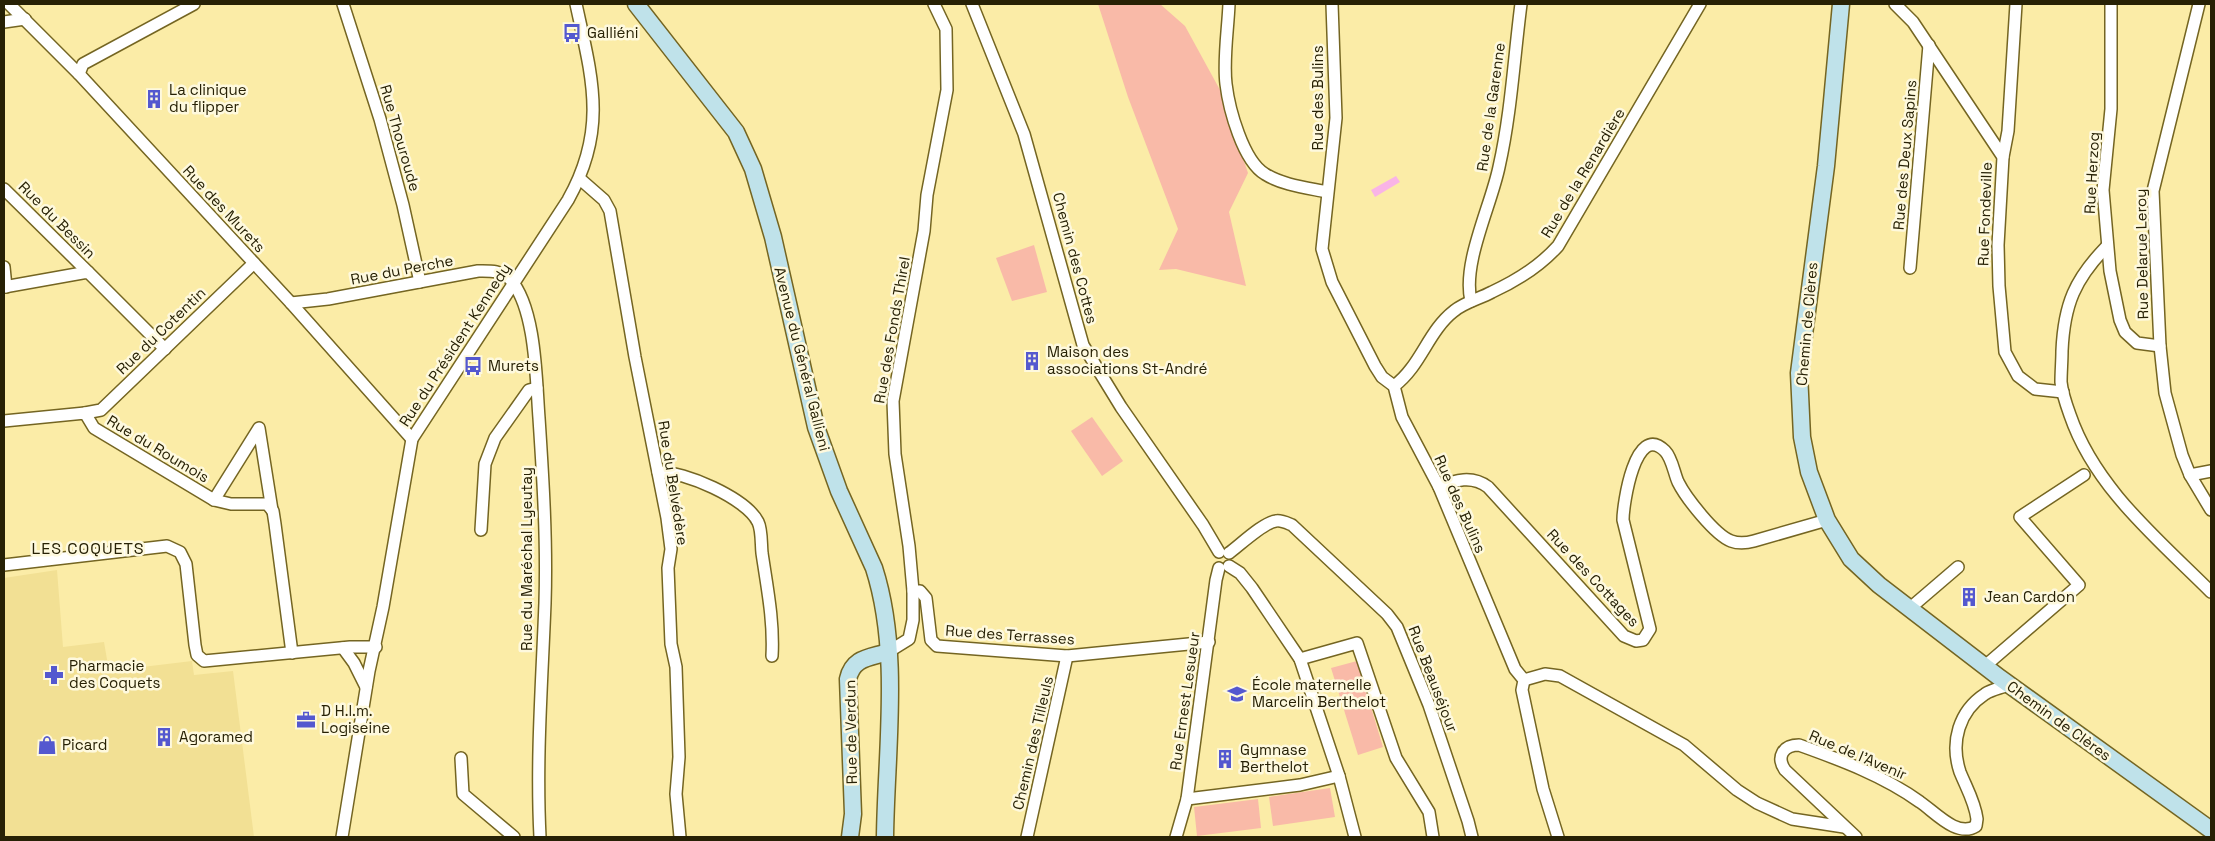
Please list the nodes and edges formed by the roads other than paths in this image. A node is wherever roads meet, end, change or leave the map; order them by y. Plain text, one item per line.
1 (10, 4) edge
2 (194, 4) edge
3 (343, 4) edge
4 (576, 4) edge
5 (636, 4) edge
6 (646, 4) edge
7 (934, 4) edge
8 (972, 4) edge
9 (1228, 4) edge
10 (1332, 4) edge
11 (1521, 4) edge
12 (1700, 4) edge
13 (1841, 4) edge
14 (1895, 4) edge
15 (2016, 4) edge
16 (2110, 4) edge
17 (2199, 4) edge
18 (25, 19) junction
19 (4, 22) edge
20 (1929, 46) junction
21 (79, 74) junction
22 (709, 96) junction
23 (2004, 157) junction
24 (580, 179) junction
25 (4, 188) edge
26 (1328, 192) junction
27 (2107, 246) junction
28 (254, 263) junction
29 (4, 267) edge
30 (1910, 268) dead end
31 (88, 272) junction
32 (420, 282) junction
33 (514, 284) junction
34 (5, 287) edge
35 (1471, 301) junction
36 (291, 303) junction
37 (2160, 346) junction
38 (164, 349) junction
39 (1394, 386) junction
40 (537, 388) junction
41 (2063, 392) junction
42 (85, 413) junction
43 (4, 421) edge
44 (412, 439) junction
45 (2211, 471) edge
46 (658, 472) junction
47 (2190, 475) junction
48 (2084, 476) dead end
49 (1438, 487) junction
50 (214, 500) junction
51 (2211, 510) edge
52 (273, 511) junction
53 (1827, 520) junction
54 (481, 530) dead end
55 (1224, 552) junction
56 (4, 566) edge
57 (1224, 567) junction
58 (1958, 567) dead end
59 (913, 590) junction
60 (2211, 592) edge
61 (1909, 609) junction
62 (1209, 642) junction
63 (376, 647) junction
64 (343, 648) junction
65 (292, 652) junction
66 (888, 652) junction
67 (772, 656) dead end
68 (1068, 656) junction
69 (1300, 659) junction
70 (1985, 666) junction
71 (1524, 680) junction
72 (2010, 684) junction
73 (366, 688) junction
74 (460, 758) dead end
75 (1339, 776) junction
76 (1187, 799) junction
77 (1844, 827) junction
78 (2211, 830) edge
79 (342, 837) edge
80 (514, 837) edge
81 (540, 837) edge
82 (680, 837) edge
83 (850, 837) edge
84 (885, 837) edge
85 (1027, 837) edge
86 (1176, 837) edge
87 (1355, 837) edge
88 (1433, 837) edge
89 (1472, 837) edge
90 (1558, 837) edge
91 (1856, 837) edge

1 - 18 street, Rue des Murets
2 - 21 street
3 - 32 street, Rue Thouroude
4 - 24 street, Rue du Président Kennedy
5 - 22 street, Avenue du Général Gallieni
6 - 22 street, Avenue du Général Gallieni
7 - 59 street, Rue des Fonds Thirel
8 - 55 street, Chemin des Cottes
9 - 26 street
10 - 26 street, Rue des Bulins
11 - 35 street, Rue de la Garenne
12 - 35 street, Rue de la Renardière
13 - 53 street, Chemin de Clères
14 - 20 street, Rue Fondeville
15 - 23 street
16 - 27 street, Rue Herzog
17 - 37 street, Rue Delarue Leroy
18 - 19 street
18 - 21 street, Rue des Murets
20 - 23 street, Rue Fondeville
20 - 30 street, Rue des Deux Sapins
21 - 28 street, Rue des Murets
22 - 66 street, Avenue du Général Gallieni
23 - 41 street, Rue Fondeville
24 - 33 street, Rue du Président Kennedy
24 - 46 street, Rue du Belvédère
25 - 31 street, Rue du Bessin
26 - 39 street, Rue des Bulins
27 - 37 street, Rue Herzog
27 - 41 street
28 - 36 street, Rue des Murets
28 - 38 street, Rue du Cotentin
29 - 34 street, Rue du Bessin
31 - 34 street, Rue du Bessin
31 - 38 street, Rue du Bessin
32 - 33 street, Rue du Perche
32 - 36 street, Rue du Perche
33 - 40 street, Rue du Maréchal Lyeutay
33 - 44 street, Rue du Président Kennedy
35 - 39 street, Rue de la Renardière
36 - 44 street, Rue des Murets
37 - 47 street, Rue Delarue Leroy
38 - 42 street, Rue du Cotentin
39 - 49 street, Rue des Bulins
40 - 54 street
40 - 81 street, Rue du Maréchal Lyeutay
41 - 60 street
42 - 43 street
42 - 50 street, Rue du Roumois
44 - 63 street, Rue du Président Kennedy
45 - 47 street
46 - 67 street
46 - 82 street, Rue du Belvédère
47 - 51 street, Rue Delarue Leroy
48 - 70 street
49 - 53 street, Rue des Cottages
49 - 71 street, Rue des Bulins
50 - 52 street, Rue du Roumois
50 - 52 street, Rue du Roumois
52 - 65 street, Rue du Roumois
53 - 61 street, Chemin de Clères
55 - 57 street
55 - 57 street
55 - 89 street, Rue Beauséjour
56 - 65 street
57 - 62 street, Rue Ernest Lesueur
57 - 69 street
58 - 61 street
59 - 66 street, Rue des Fonds Thirel
59 - 68 street, Rue des Terrasses
61 - 70 street, Chemin de Clères
62 - 68 street, Rue des Terrasses
62 - 76 street, Rue Ernest Lesueur
63 - 64 street
63 - 73 street, Rue du Président Kennedy
64 - 65 street
64 - 73 street
66 - 83 street, Rue de Verdun
66 - 84 street, Avenue du Général Gallieni
68 - 85 street, Chemin des Tilleuls
69 - 75 street
69 - 88 street
70 - 72 street, Chemin de Clères
71 - 77 street
71 - 90 street, Rue des Bulins
72 - 77 street, Rue de l'Avenir
72 - 78 street, Chemin de Clères
73 - 79 street, Rue du Président Kennedy
74 - 80 street
75 - 76 street
75 - 87 street
76 - 86 street, Rue Ernest Lesueur
77 - 91 street, Rue de l'Avenir

